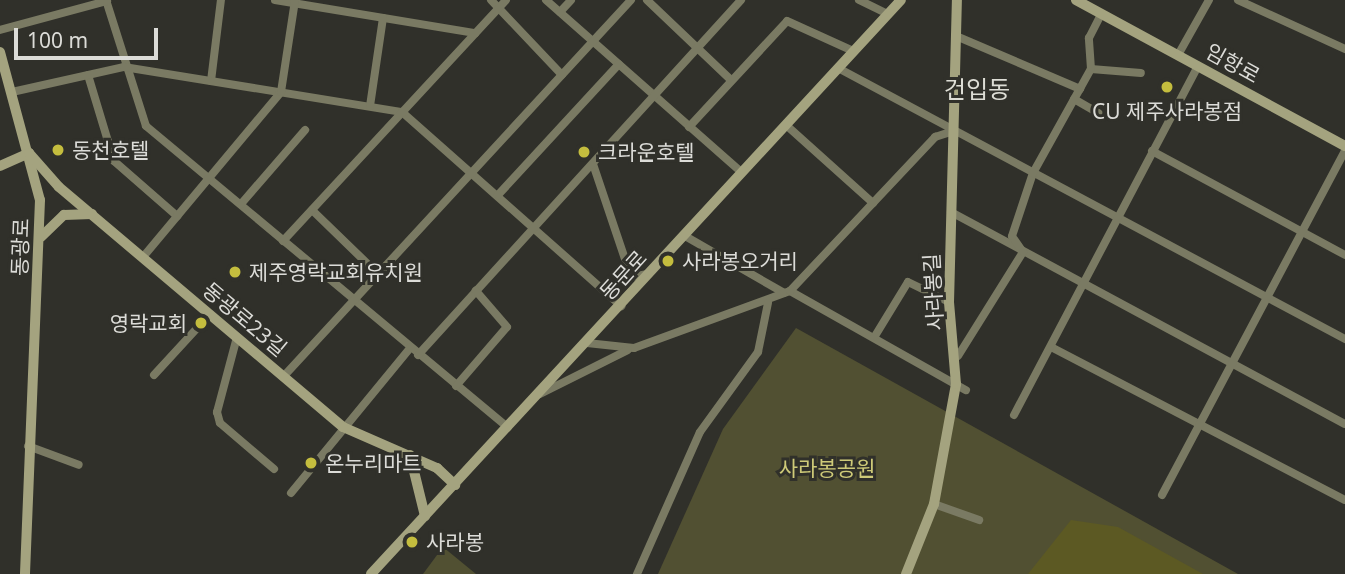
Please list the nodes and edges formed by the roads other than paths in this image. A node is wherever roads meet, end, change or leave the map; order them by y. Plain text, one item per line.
1 (221, 0) edge
2 (275, 0) edge
3 (325, 0) edge
4 (491, 0) edge
5 (506, 0) edge
6 (546, 0) edge
7 (571, 0) edge
8 (631, 0) edge
9 (647, 0) edge
10 (741, 0) edge
11 (859, 0) edge
12 (901, 0) edge
13 (957, 0) edge
14 (1076, 0) edge
15 (1209, 0) edge
16 (1238, 0) edge
17 (106, 1) edge
18 (295, 2) edge
19 (317, 7) junction
20 (497, 10) junction
21 (559, 12) junction
22 (888, 14) junction
23 (1101, 14) junction
24 (383, 18) junction
25 (0, 30) edge
26 (475, 33) junction
27 (956, 36) junction
28 (593, 42) junction
29 (697, 46) junction
30 (1345, 49) edge
31 (853, 51) junction
32 (0, 52) edge
33 (1178, 55) junction
34 (619, 64) junction
35 (1198, 66) junction
36 (124, 67) junction
37 (838, 68) junction
38 (1091, 69) junction
39 (1141, 73) dead end
40 (88, 75) junction
41 (562, 75) junction
42 (731, 80) junction
43 (211, 81) junction
44 (1080, 89) junction
45 (12, 92) junction
46 (281, 92) junction
47 (654, 96) junction
48 (1074, 99) junction
49 (370, 107) junction
50 (402, 112) junction
51 (1098, 113) dead end
52 (786, 125) junction
53 (690, 127) junction
54 (305, 130) dead end
55 (953, 131) junction
56 (1345, 149) edge
57 (1152, 151) junction
58 (29, 153) junction
59 (593, 164) junction
60 (0, 166) edge
61 (472, 172) junction
62 (742, 173) junction
63 (1033, 173) junction
64 (206, 179) junction
65 (498, 195) junction
66 (873, 203) junction
67 (241, 204) junction
68 (312, 210) junction
69 (951, 212) junction
70 (92, 214) junction
71 (177, 216) junction
72 (1117, 218) junction
73 (535, 226) junction
74 (1302, 231) junction
75 (684, 236) junction
76 (41, 237) junction
77 (283, 241) junction
78 (1023, 252) junction
79 (1345, 255) edge
80 (143, 257) junction
81 (651, 273) junction
82 (378, 274) junction
83 (1082, 283) junction
84 (476, 291) junction
85 (787, 292) junction
86 (1267, 298) junction
87 (355, 299) junction
88 (949, 302) junction
89 (768, 303) junction
90 (621, 306) junction
91 (210, 314) junction
92 (875, 336) junction
93 (237, 337) junction
94 (1345, 339) edge
95 (587, 343) junction
96 (1051, 347) junction
97 (410, 348) junction
98 (634, 348) junction
99 (418, 355) junction
100 (958, 356) junction
101 (1231, 363) junction
102 (154, 375) dead end
103 (283, 377) junction
104 (456, 386) junction
105 (961, 387) junction
106 (540, 394) junction
107 (1014, 415) dead end
108 (1345, 424) edge
109 (1199, 426) junction
110 (343, 427) junction
111 (508, 428) junction
112 (29, 446) junction
113 (410, 455) junction
114 (79, 465) dead end
115 (274, 469) dead end
116 (455, 485) junction
117 (291, 493) dead end
118 (1162, 495) dead end
119 (1345, 500) edge
120 (934, 504) junction
121 (425, 516) junction
122 (979, 520) dead end
123 (25, 574) edge
124 (371, 574) edge
125 (637, 574) edge
126 (906, 574) edge

1 - 43 street
2 - 18 street
3 - 19 street
4 - 20 street
5 - 20 street
6 - 21 street
7 - 21 street
8 - 28 street
9 - 29 street
10 - 29 street
11 - 22 street
12 - 22 main road, 동문로
13 - 27 main road, 사라봉길
14 - 23 main road, 임항로
15 - 33 street
16 - 30 street
17 - 25 street
17 - 36 street
18 - 19 street
18 - 46 street
19 - 24 street
20 - 26 street
20 - 41 street
21 - 28 street
22 - 31 main road, 동문로
23 - 33 main road, 임항로
23 - 38 street
24 - 26 street
24 - 49 street
26 - 50 street
27 - 44 street
27 - 55 main road, 사라봉길
28 - 34 street
28 - 41 street
29 - 42 street
29 - 47 street
31 - 37 main road, 동문로
31 - 42 street
32 - 45 main road, 동광로
33 - 35 main road, 임항로
34 - 47 street
34 - 65 street
35 - 56 main road, 임항로
35 - 57 street
36 - 40 street
36 - 43 street
36 - 64 street
37 - 52 main road, 동문로
37 - 55 street
38 - 39 street
38 - 44 street
40 - 45 street
40 - 71 street
41 - 61 street
42 - 53 street
43 - 46 street
44 - 48 street
45 - 58 main road, 동광로
46 - 49 street
46 - 64 street
47 - 53 street
47 - 59 street
48 - 51 street
48 - 63 street
49 - 50 street
50 - 61 street
50 - 68 street
52 - 62 main road, 동문로
52 - 66 street
53 - 62 street
54 - 67 street
55 - 63 street
55 - 66 street
55 - 69 main road, 사라봉길
56 - 74 street
57 - 72 street
57 - 74 street
58 - 60 main road
58 - 70 main road, 동광로23길
58 - 76 main road, 동광로
59 - 73 street
59 - 81 street
61 - 65 street
61 - 82 street
62 - 75 main road, 동문로
63 - 72 street
63 - 78 street
64 - 67 street
64 - 71 street
65 - 73 street
66 - 85 street
67 - 77 street
68 - 77 street
68 - 82 street
69 - 78 street
69 - 88 main road, 사라봉길
70 - 76 main road
70 - 80 main road, 동광로23길
71 - 80 street
72 - 83 street
72 - 86 street
73 - 84 street
73 - 90 street
74 - 79 street
74 - 86 street
75 - 81 main road, 동문로
75 - 85 street
76 - 112 main road, 동광로
77 - 87 street
78 - 83 street
78 - 100 street
80 - 91 main road, 동광로23길
81 - 90 main road, 동문로
82 - 87 street
83 - 96 street
83 - 101 street
84 - 99 street
84 - 104 street
85 - 89 street
85 - 92 street
86 - 94 street
86 - 101 street
87 - 97 street
87 - 103 street
88 - 92 street
88 - 100 main road, 사라봉길
89 - 98 street
89 - 125 street
90 - 95 main road, 동문로
91 - 93 main road, 동광로23길
91 - 102 street
92 - 105 street
93 - 103 main road, 동광로23길
93 - 115 street
95 - 98 street
95 - 106 main road, 동문로
96 - 107 street
96 - 109 street
97 - 99 street
97 - 110 street
98 - 106 street
99 - 104 street
100 - 105 main road, 사라봉길
101 - 108 street
101 - 109 street
103 - 110 main road, 동광로23길
104 - 111 street
105 - 120 main road, 사라봉길
106 - 111 main road, 동문로
109 - 118 street
109 - 119 street
110 - 113 main road, 동광로23길
110 - 117 street
111 - 116 main road, 동문로
112 - 114 street
112 - 123 main road, 동광로
113 - 116 main road, 동광로23길
113 - 121 main road
116 - 121 main road, 동문로
120 - 122 street
120 - 126 main road, 사라봉길
121 - 124 main road, 동문로

